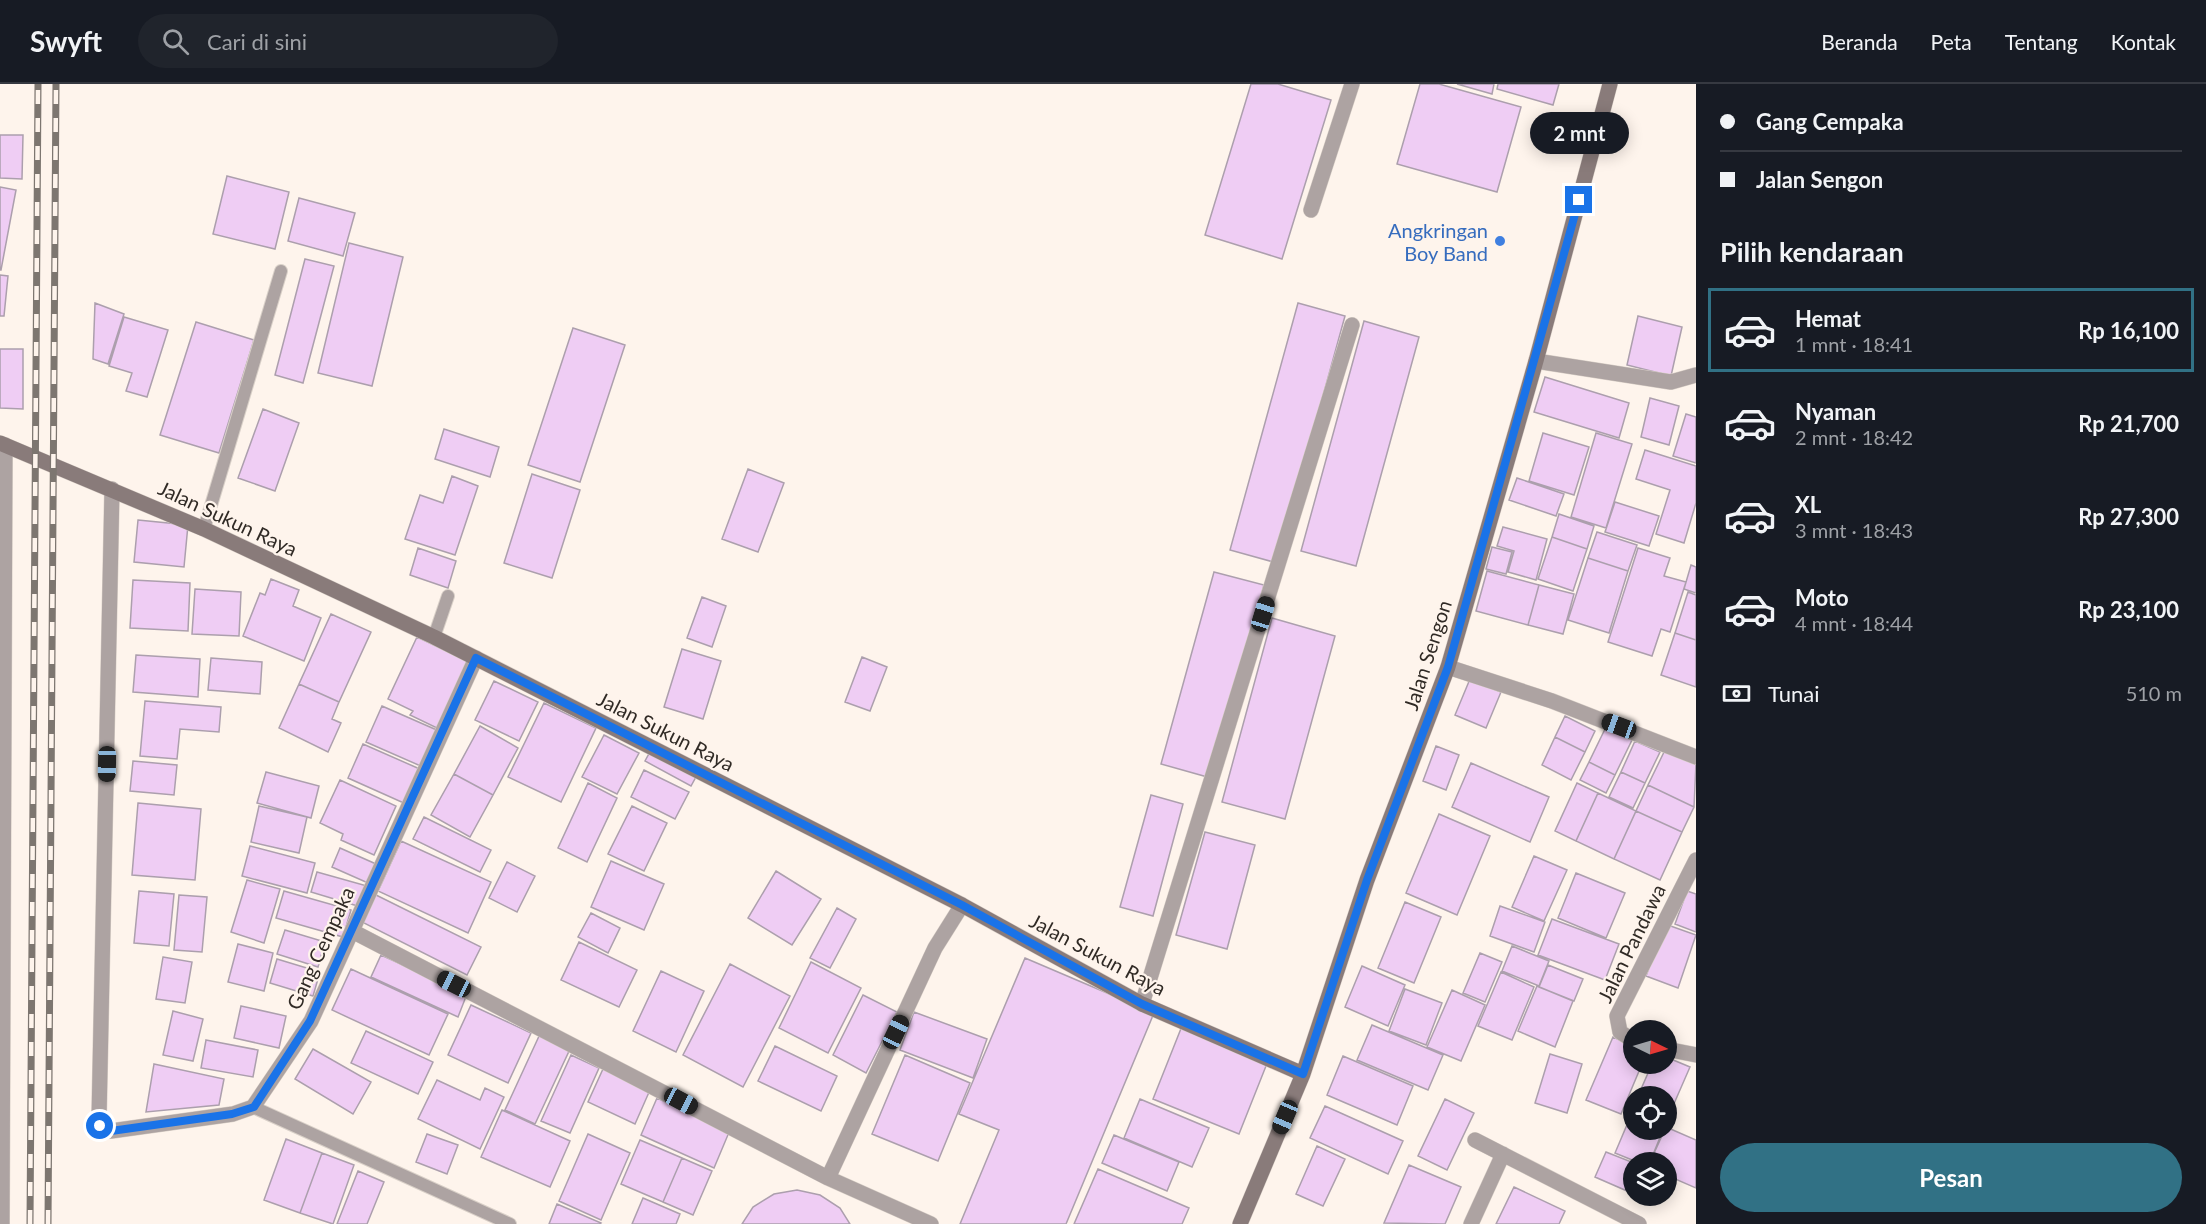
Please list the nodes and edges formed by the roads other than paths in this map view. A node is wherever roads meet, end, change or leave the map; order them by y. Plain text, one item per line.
1 (1352, 84) edge
2 (1610, 84) edge
3 (1311, 210) dead end
4 (281, 271) dead end
5 (1352, 326) dead end
6 (1536, 361) junction
7 (1696, 375) edge
8 (2, 444) edge
9 (112, 489) junction
10 (204, 529) junction
11 (448, 596) dead end
12 (434, 637) junction
13 (476, 658) junction
14 (1448, 667) junction
15 (1696, 757) edge
16 (1696, 860) edge
17 (962, 905) junction
18 (352, 931) junction
19 (1142, 1004) junction
20 (1623, 1034) edge
21 (1677, 1051) edge
22 (1696, 1055) edge
23 (1303, 1074) junction
24 (254, 1107) junction
25 (1475, 1140) dead end
26 (1503, 1154) junction
27 (1, 1171) edge
28 (828, 1178) junction
29 (1620, 1220) edge
30 (2, 1224) edge
31 (510, 1224) edge
32 (931, 1224) edge
33 (1240, 1224) edge
34 (1471, 1224) edge
35 (1639, 1224) edge

1 - 3 street
2 - 6 street, Jalan Sengon
4 - 10 lane
5 - 19 street
6 - 7 street
6 - 14 street, Jalan Sengon
8 - 9 street, Jalan Sukun Raya
8 - 27 street
9 - 10 street, Jalan Sukun Raya
9 - 24 street
10 - 12 street, Jalan Sukun Raya
11 - 12 lane
12 - 13 street, Jalan Sukun Raya
13 - 17 street, Jalan Sukun Raya
13 - 18 street, Gang Cempaka
14 - 15 street
14 - 23 street, Jalan Sengon
16 - 20 street, Jalan Pandawa
17 - 19 street, Jalan Sukun Raya
17 - 28 street
18 - 24 street, Gang Cempaka
18 - 28 street
19 - 23 street, Jalan Sukun Raya
21 - 22 street
23 - 33 street, Jalan Sengon
24 - 31 lane
25 - 26 street
26 - 29 street
26 - 34 street
27 - 30 street
28 - 32 street
29 - 35 street

